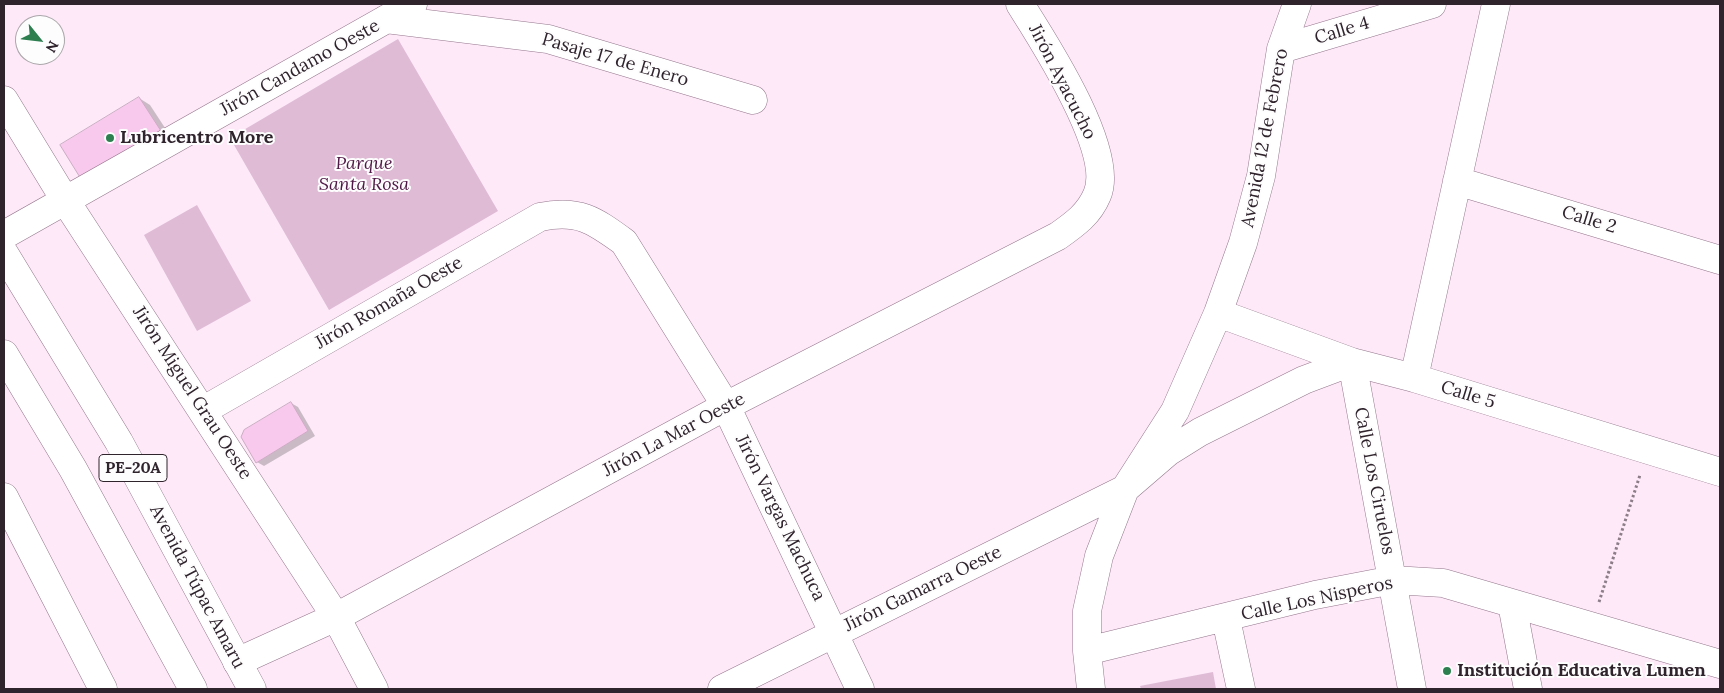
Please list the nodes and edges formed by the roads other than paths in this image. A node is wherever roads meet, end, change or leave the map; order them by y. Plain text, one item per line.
1 (413, 4) edge
2 (1020, 4) edge
3 (1297, 4) edge
4 (1432, 4) edge
5 (1496, 4) edge
6 (386, 19) junction
7 (1281, 49) junction
8 (4, 100) edge
9 (753, 100) dead end
10 (1458, 181) junction
11 (1098, 193) joint
12 (65, 200) junction
13 (580, 215) joint
14 (4, 235) edge
15 (4, 253) edge
16 (1720, 260) edge
17 (1218, 313) junction
18 (4, 354) edge
19 (1352, 362) junction
20 (1414, 378) junction
21 (726, 406) junction
22 (204, 410) junction
23 (1720, 472) edge
24 (1125, 489) junction
25 (5, 501) edge
26 (1393, 580) junction
27 (1512, 604) junction
28 (336, 617) junction
29 (1226, 619) junction
30 (835, 633) junction
31 (1087, 652) junction
32 (237, 662) junction
33 (1720, 664) edge
34 (103, 689) edge
35 (193, 689) edge
36 (252, 689) edge
37 (374, 689) edge
38 (722, 689) edge
39 (860, 689) edge
40 (1091, 689) edge
41 (1241, 689) edge
42 (1412, 689) edge
43 (1528, 689) edge

1 - 6 main road, Jirón Candamo Oeste
2 - 11 main road, Jirón Ayacucho
3 - 7 main road, Avenida 12 de Febrero
4 - 7 main road, Calle 4
5 - 10 main road
6 - 9 main road, Pasaje 17 de Enero
6 - 12 main road, Jirón Candamo Oeste
7 - 17 main road, Avenida 12 de Febrero
8 - 12 main road, Jirón Miguel Grau Oeste
10 - 16 main road, Calle 2
10 - 20 main road
11 - 21 main road, Jirón La Mar Oeste
12 - 14 main road, Jirón Candamo Oeste
12 - 22 main road, Jirón Miguel Grau Oeste
13 - 21 main road, Jirón Vargas Machuca
13 - 22 main road, Jirón Romaña Oeste
15 - 32 main road, Avenida Túpac Amaru / PE-20A
17 - 19 main road, Calle 5
17 - 24 main road, Avenida 12 de Febrero
18 - 35 main road, PE-20A
19 - 20 main road, Calle 5
19 - 24 main road
19 - 26 main road, Calle Los Ciruelos
20 - 23 main road, Calle 5
21 - 28 main road, Jirón La Mar Oeste
21 - 30 main road, Jirón Vargas Machuca
22 - 28 main road, Jirón Miguel Grau Oeste
24 - 30 main road, Jirón Gamarra Oeste
24 - 31 main road, Avenida 12 de Febrero
25 - 34 main road
26 - 27 main road, Calle Los Nisperos
26 - 29 main road, Calle Los Nisperos
26 - 42 main road, Calle Los Ciruelos
27 - 33 main road, Calle Los Nisperos
27 - 43 main road
28 - 32 main road, Jirón La Mar Oeste
28 - 37 main road, Jirón Miguel Grau Oeste
29 - 31 main road, Calle Los Nisperos
29 - 41 main road
30 - 38 main road, Jirón Gamarra Oeste
30 - 39 main road, Jirón Vargas Machuca
31 - 40 main road, Avenida 12 de Febrero
32 - 36 main road, Avenida Túpac Amaru / PE-20A

